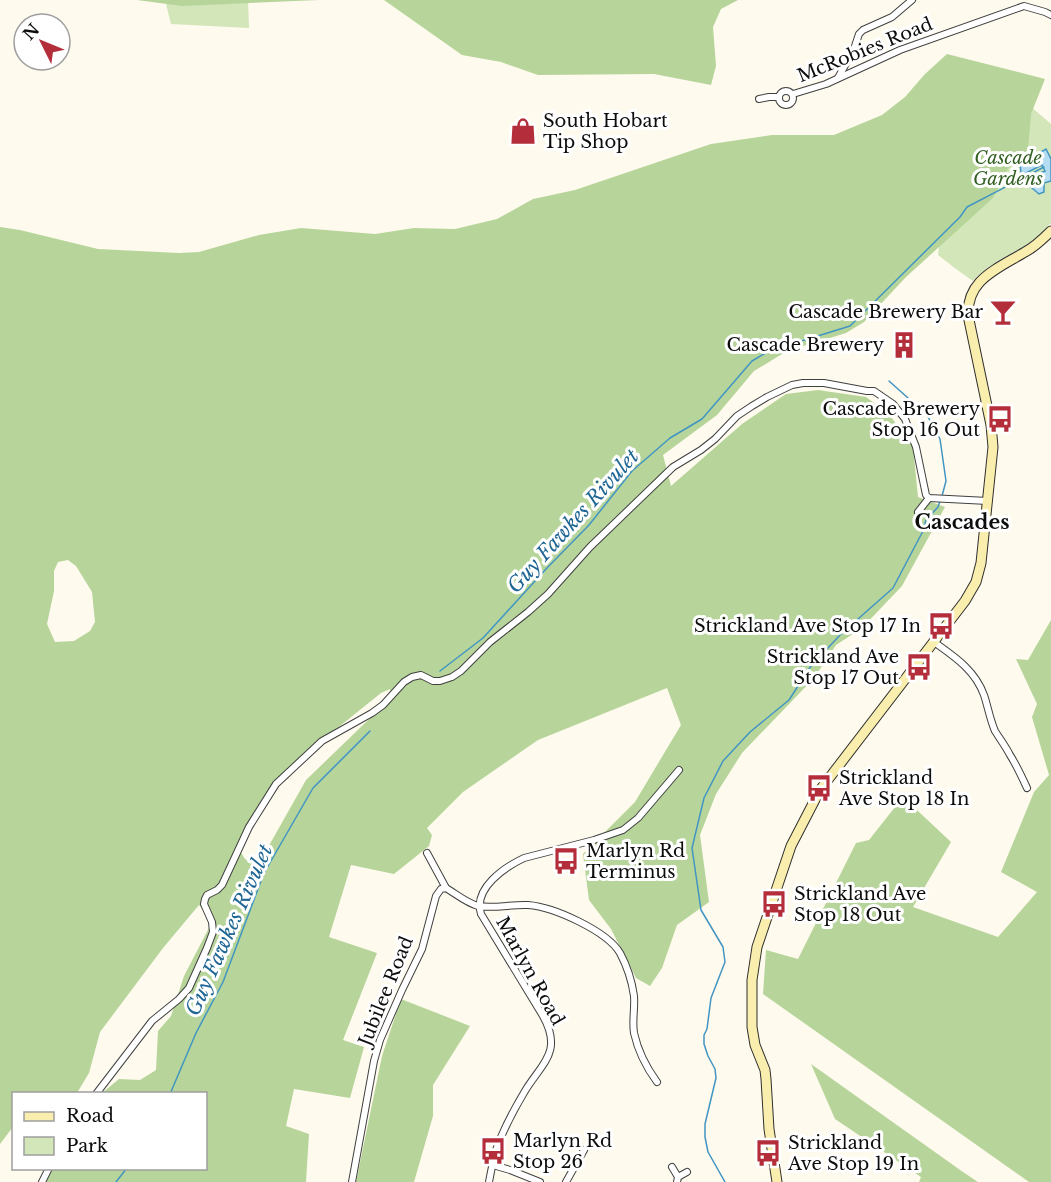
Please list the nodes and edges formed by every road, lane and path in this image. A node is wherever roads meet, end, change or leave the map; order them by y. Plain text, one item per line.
1 (912, 0) edge
2 (1025, 3) edge
3 (1051, 15) edge
4 (838, 78) junction
5 (793, 94) junction
6 (779, 97) junction
7 (759, 99) dead end
8 (1051, 231) edge
9 (929, 498) junction
10 (988, 501) junction
11 (918, 512) dead end
12 (934, 642) junction
13 (679, 770) dead end
14 (1028, 788) dead end
15 (427, 853) dead end
16 (446, 888) junction
17 (479, 906) junction
18 (657, 1082) dead end
19 (98, 1092) edge
20 (584, 1150) dead end
21 (493, 1165) junction
22 (672, 1167) dead end
23 (687, 1172) dead end
24 (677, 1180) edge
25 (352, 1182) edge
26 (489, 1182) edge
27 (540, 1182) edge
28 (566, 1182) edge
29 (777, 1182) edge

1 - 4 street
2 - 3 street, McRobies Road
2 - 4 street, McRobies Road
4 - 5 street, McRobies Road
5 - 6 street
5 - 6 street
6 - 7 street, McRobies Road
8 - 10 street
9 - 10 street
9 - 11 street
9 - 19 street
10 - 12 street
12 - 14 street
12 - 29 street
13 - 17 street, Marlyn Road
15 - 16 street
16 - 17 street
16 - 25 street, Jubilee Road
17 - 18 street
17 - 21 street, Marlyn Road
20 - 28 street
21 - 26 street, Marlyn Road
21 - 27 street
22 - 24 street
23 - 24 street

